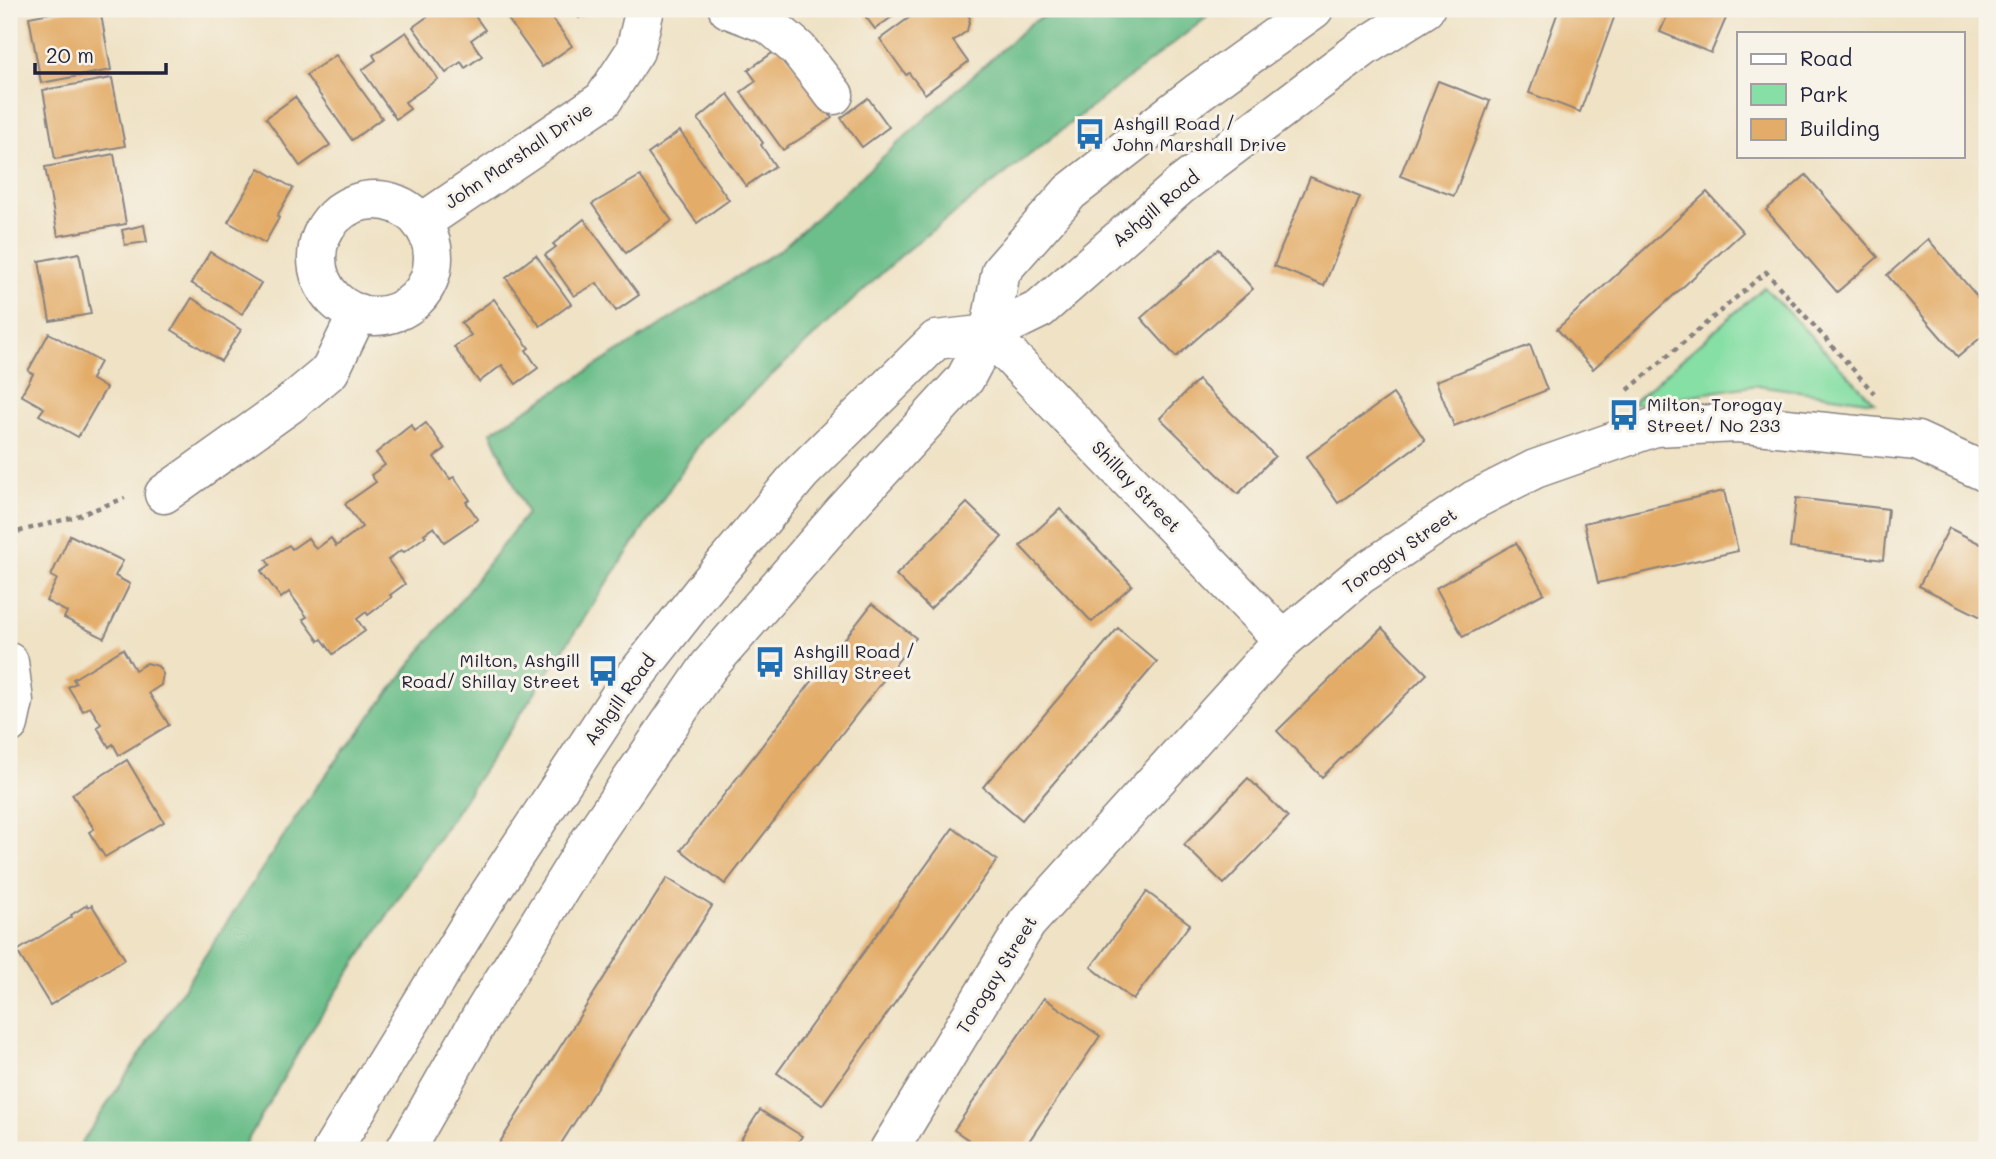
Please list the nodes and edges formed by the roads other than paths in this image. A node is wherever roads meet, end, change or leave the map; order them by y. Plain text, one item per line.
1 (645, 9) edge
2 (729, 9) edge
3 (1314, 9) edge
4 (1425, 9) edge
5 (834, 95) dead end
6 (421, 223) junction
7 (358, 313) junction
8 (989, 334) junction
9 (1987, 473) edge
10 (164, 494) road end
11 (1283, 640) junction
12 (9, 662) edge
13 (9, 724) edge
14 (332, 1150) edge
15 (405, 1150) edge
16 (889, 1150) edge

1 - 6 street, John Marshall Drive
2 - 5 street
3 - 8 street
4 - 8 street, Ashgill Road
6 - 7 street
6 - 7 street
7 - 10 street
8 - 11 street, Shillay Street
8 - 14 street, Ashgill Road
8 - 15 street
9 - 11 street, Torogay Street
11 - 16 street, Torogay Street
12 - 13 street

